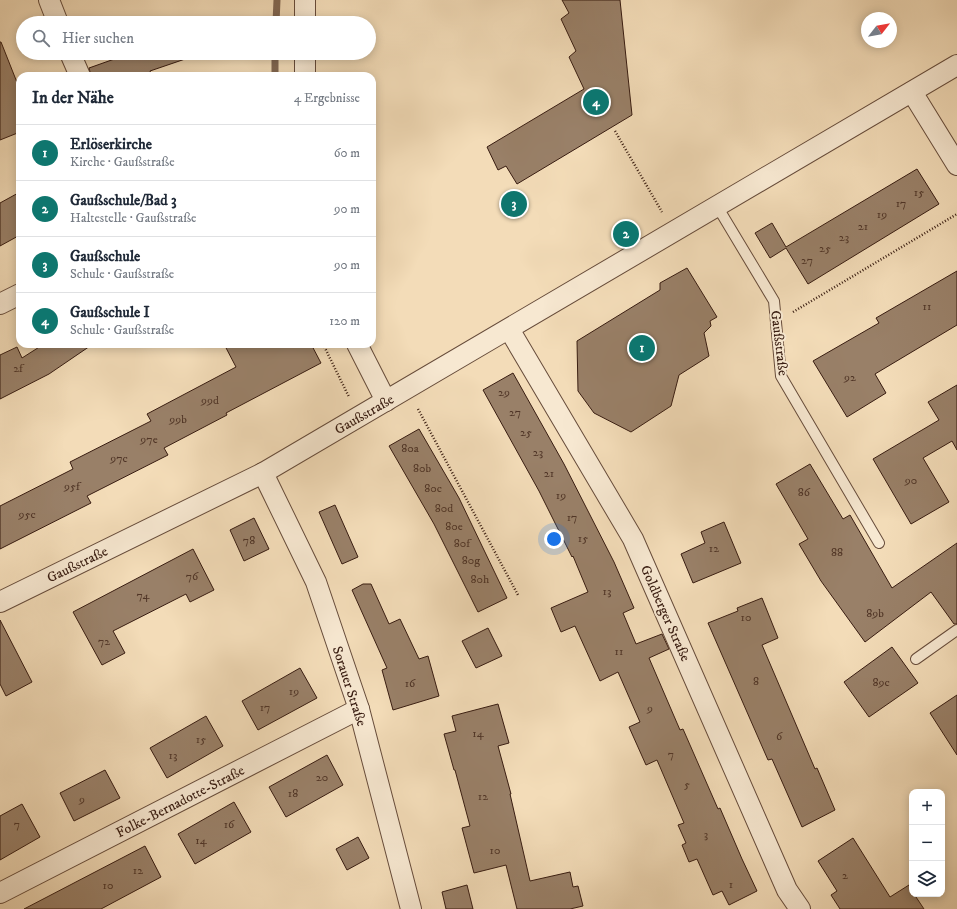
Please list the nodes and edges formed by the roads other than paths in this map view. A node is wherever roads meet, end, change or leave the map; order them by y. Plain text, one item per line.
1 (48, 0) edge
2 (305, 0) edge
3 (55, 16) edge
4 (305, 16) edge
5 (73, 60) edge
6 (305, 60) edge
7 (957, 65) edge
8 (78, 72) edge
9 (305, 72) edge
10 (912, 92) junction
11 (957, 165) edge
12 (717, 206) junction
13 (16, 296) edge
14 (0, 304) edge
15 (509, 328) junction
16 (358, 348) edge
17 (386, 401) junction
18 (263, 473) junction
19 (879, 543) dead end
20 (0, 602) edge
21 (957, 630) edge
22 (916, 659) dead end
23 (359, 709) junction
24 (0, 893) edge
25 (411, 909) edge
26 (800, 909) edge

1 - 3 street
2 - 4 street
5 - 8 street
6 - 9 street
7 - 10 street, Gaußstraße
10 - 11 street
10 - 12 street, Gaußstraße
12 - 15 street, Gaußstraße
12 - 19 lane, Gaußstraße
13 - 14 street
15 - 17 street, Gaußstraße
15 - 26 street, Goldberger Straße
16 - 17 street
17 - 18 street, Gaußstraße
18 - 20 street, Gaußstraße
18 - 23 street, Sorauer Straße
21 - 22 lane
23 - 24 street, Folke-Bernadotte-Straße
23 - 25 street, Sorauer Straße

